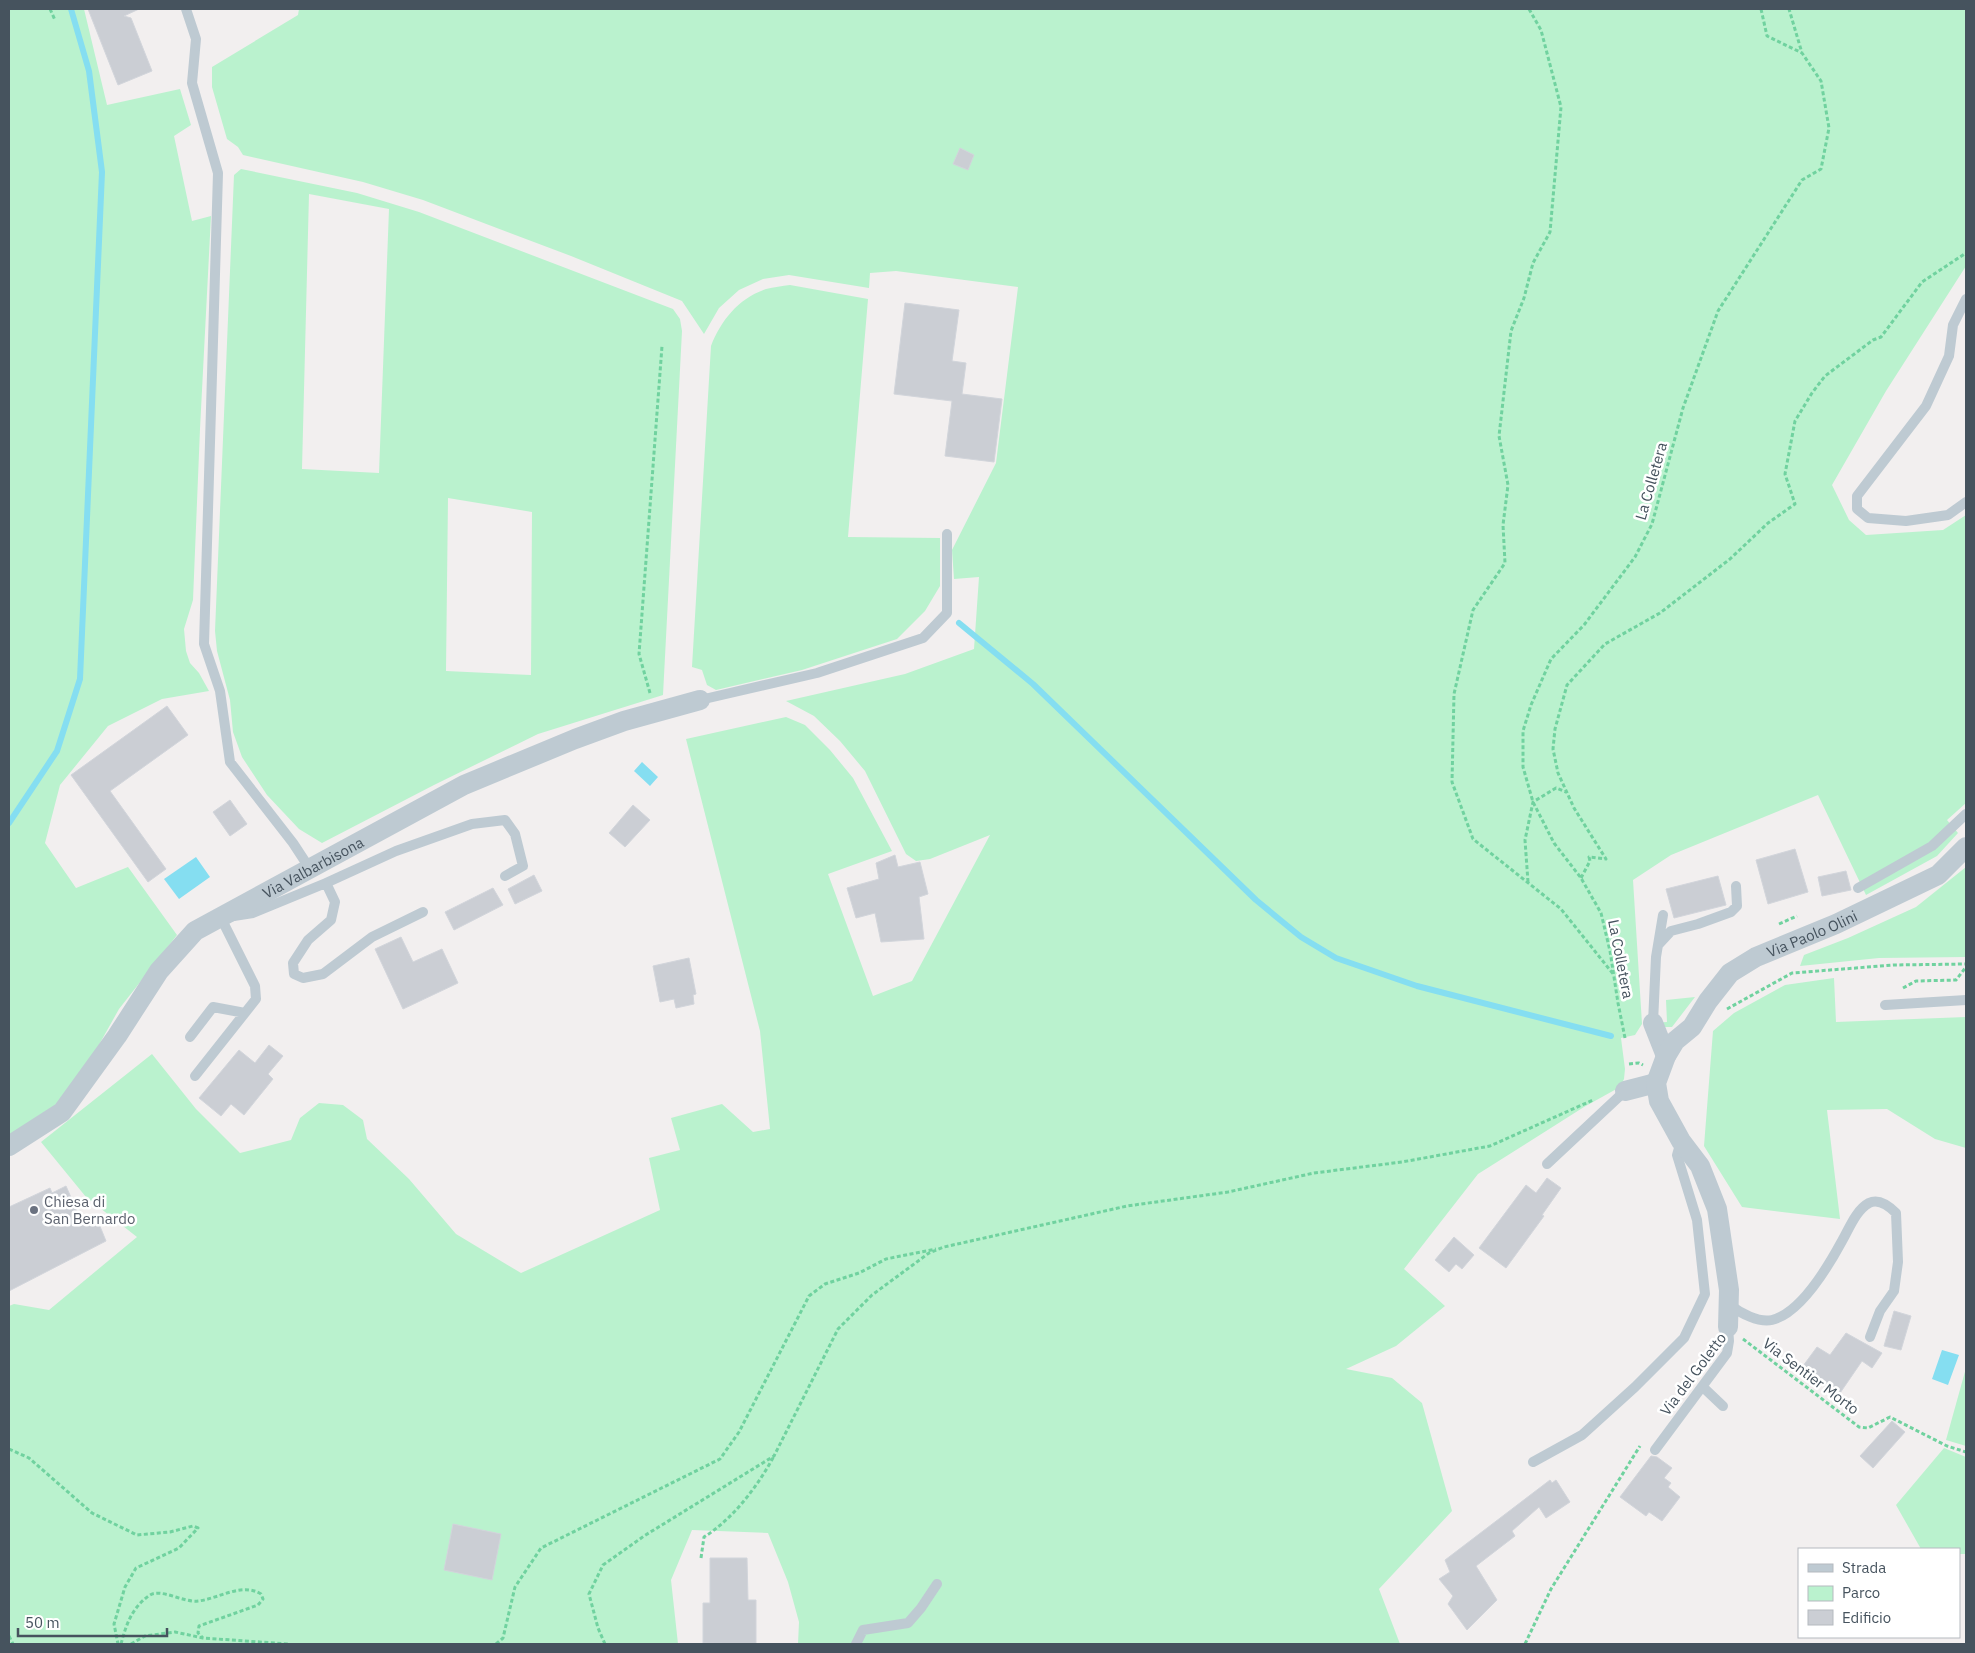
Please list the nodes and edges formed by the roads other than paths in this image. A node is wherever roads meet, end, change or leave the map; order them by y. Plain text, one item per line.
1 (186, 9) edge
2 (1966, 299) edge
3 (1966, 502) edge
4 (947, 534) dead end
5 (700, 700) joint
6 (1966, 814) edge
7 (1966, 847) edge
8 (310, 869) junction
9 (505, 876) dead end
10 (326, 883) junction
11 (1736, 886) dead end
12 (1858, 888) dead end
13 (423, 912) dead end
14 (1663, 915) dead end
15 (221, 918) junction
16 (1658, 945) junction
17 (1966, 1000) edge
18 (1885, 1005) dead end
19 (245, 1013) junction
20 (1653, 1023) joint
21 (190, 1037) dead end
22 (1670, 1049) junction
23 (195, 1076) dead end
24 (1656, 1082) junction
25 (1624, 1090) joint
26 (1681, 1141) junction
27 (9, 1146) edge
28 (1547, 1164) dead end
29 (1730, 1305) junction
30 (1728, 1328) joint
31 (1870, 1337) dead end
32 (1703, 1387) junction
33 (1723, 1406) dead end
34 (1654, 1450) dead end
35 (1533, 1462) dead end
36 (937, 1584) dead end
37 (856, 1644) edge

1 - 8 lane
2 - 3 lane
4 - 5 lane
5 - 8 street, Via Valbarbisona
6 - 12 lane
7 - 22 street, Via Paolo Olini
8 - 15 street, Via Valbarbisona
9 - 10 lane
10 - 13 lane
10 - 15 lane
11 - 16 lane
14 - 16 lane
15 - 19 lane
15 - 27 street, Via Valbarbisona
16 - 20 lane
17 - 18 lane
19 - 21 lane
19 - 23 lane
20 - 22 street
22 - 24 street
24 - 25 street
24 - 26 street, Via del Goletto
25 - 28 lane
26 - 29 street, Via del Goletto
26 - 35 lane
29 - 30 street, Via del Goletto
29 - 31 lane
30 - 32 lane
32 - 33 lane
32 - 34 lane
36 - 37 lane

